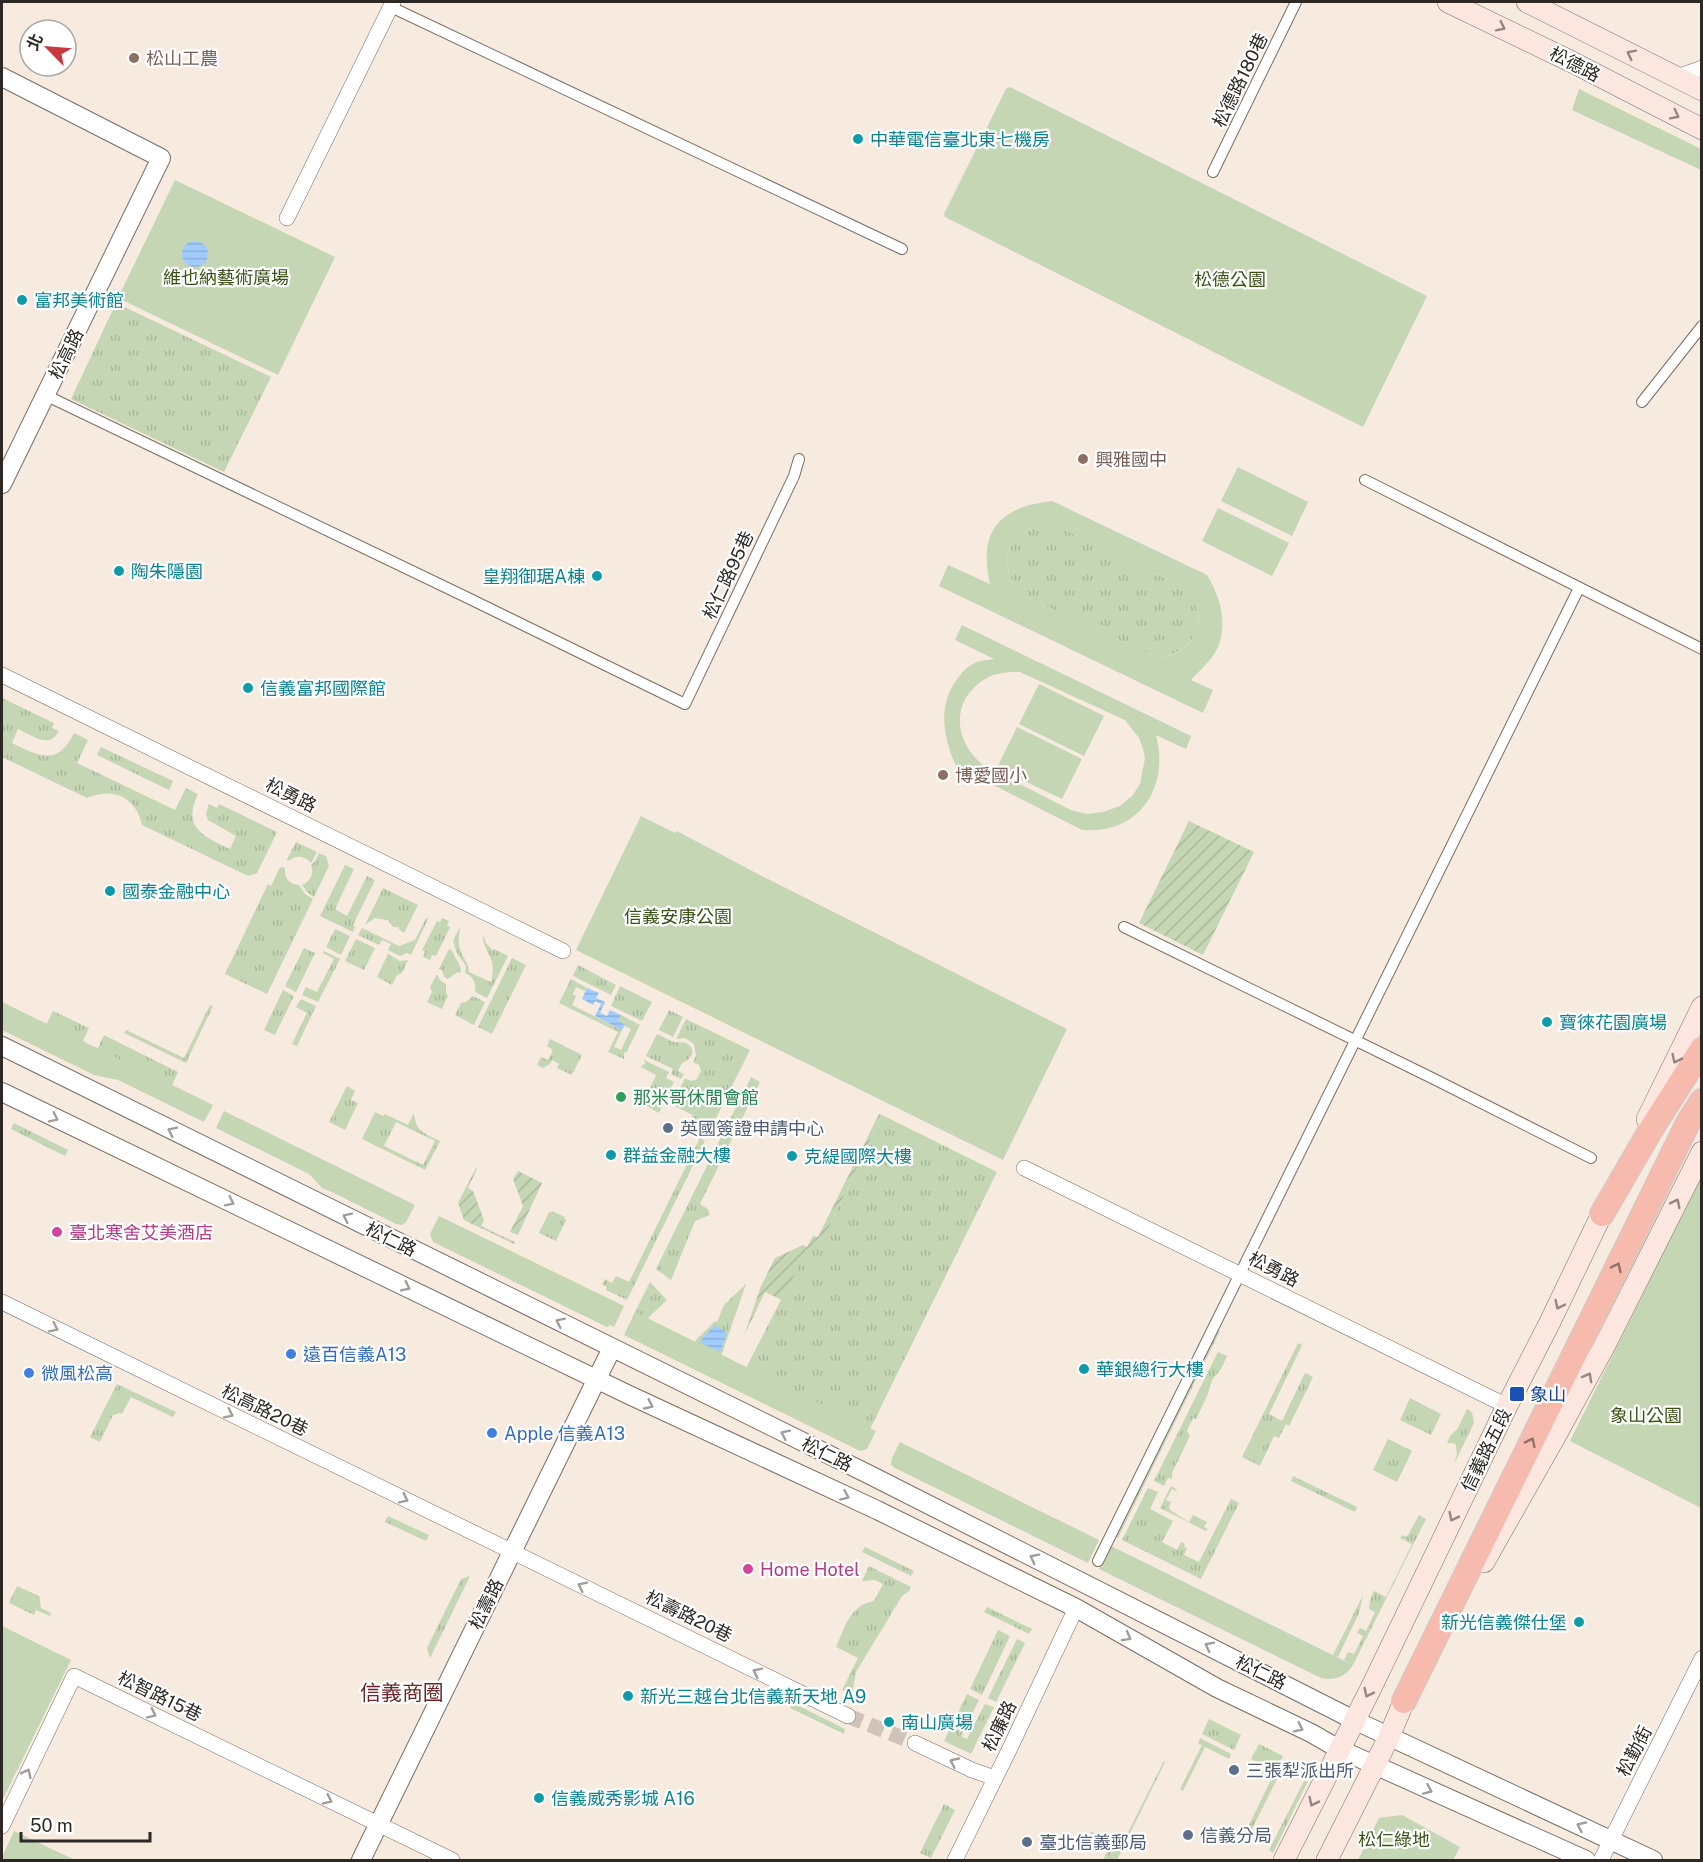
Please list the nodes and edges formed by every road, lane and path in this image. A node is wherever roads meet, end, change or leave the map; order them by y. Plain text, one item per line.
1 (1296, 2) edge
2 (1448, 2) edge
3 (1527, 2) edge
4 (392, 4) edge
5 (1701, 68) edge
6 (2, 77) edge
7 (1677, 77) junction
8 (1701, 90) edge
9 (1701, 129) edge
10 (1213, 172) dead end
11 (287, 218) dead end
12 (902, 249) dead end
13 (1701, 326) edge
14 (45, 395) junction
15 (1642, 402) dead end
16 (799, 459) dead end
17 (1365, 480) dead end
18 (2, 484) edge
19 (1579, 588) junction
20 (1701, 649) edge
21 (2, 675) edge
22 (1124, 927) dead end
23 (563, 951) dead end
24 (1701, 1007) edge
25 (1356, 1040) junction
26 (2, 1046) edge
27 (1701, 1049) edge
28 (2, 1092) edge
29 (1701, 1101) edge
30 (1701, 1152) edge
31 (1592, 1158) dead end
32 (1024, 1168) dead end
33 (1602, 1214) junction
34 (1241, 1274) junction
35 (2, 1302) edge
36 (612, 1348) junction
37 (597, 1379) junction
38 (1507, 1406) junction
39 (512, 1551) junction
40 (1098, 1561) dead end
41 (1076, 1608) junction
42 (1700, 1665) edge
43 (1404, 1701) junction
44 (848, 1716) tunnel mouth
45 (1354, 1720) junction
46 (1389, 1737) junction
47 (915, 1743) tunnel mouth
48 (1339, 1749) junction
49 (1375, 1766) junction
50 (995, 1778) junction
51 (378, 1825) junction
52 (2, 1826) edge
53 (1611, 1840) junction
54 (361, 1860) edge
55 (452, 1860) edge
56 (955, 1860) edge
57 (1284, 1860) edge
58 (1327, 1860) edge
59 (1586, 1860) edge
60 (1601, 1860) edge
61 (1653, 1860) edge

1 - 10 street, 松德路180巷
2 -> 9 main road, 松德路
7 -> 3 main road, 松德路
4 - 11 street
4 - 12 street
5 - 7 street
6 - 14 street, 松高路
7 - 8 main road, 松德路
13 - 15 street
14 - 16 street, 松仁路95巷
14 - 18 street, 松高路
17 - 19 street
19 - 20 street
19 - 25 street
21 - 23 street, 松勇路
22 - 25 street
24 -> 33 main road, 信義路五段
25 - 31 street
25 - 34 street
36 -> 26 street, 松仁路
27 - 33 highway
28 -> 37 street, 松仁路
43 -> 29 highway
43 -> 30 main road
32 - 34 street, 松勇路
33 -> 38 main road, 信義路五段
34 - 38 street, 松勇路
34 - 40 street
35 -> 39 street, 松高路20巷
36 - 37 street, 松壽路
45 -> 36 street, 松仁路
37 - 39 street, 松壽路
37 -> 41 street, 松仁路
38 -> 45 main road, 信義路五段
44 -> 39 street, 松壽路20巷
39 - 51 street, 松壽路
41 -> 48 street, 松仁路
41 - 50 street, 松廉路
42 - 53 street, 松勤街
43 - 46 main road
45 - 46 street, 松仁路
45 - 48 main road, 信義路五段
46 - 49 main road
53 -> 46 street, 松仁路
50 -> 47 street
48 - 49 street, 松仁路
48 -> 57 main road, 信義路五段
49 - 58 main road
49 -> 59 street, 松仁路
50 - 56 street, 松廉路
52 -> 51 street, 松智路15巷
51 - 54 street, 松壽路
51 - 55 street
53 - 60 street, 松勤街
53 - 61 street, 松仁路

